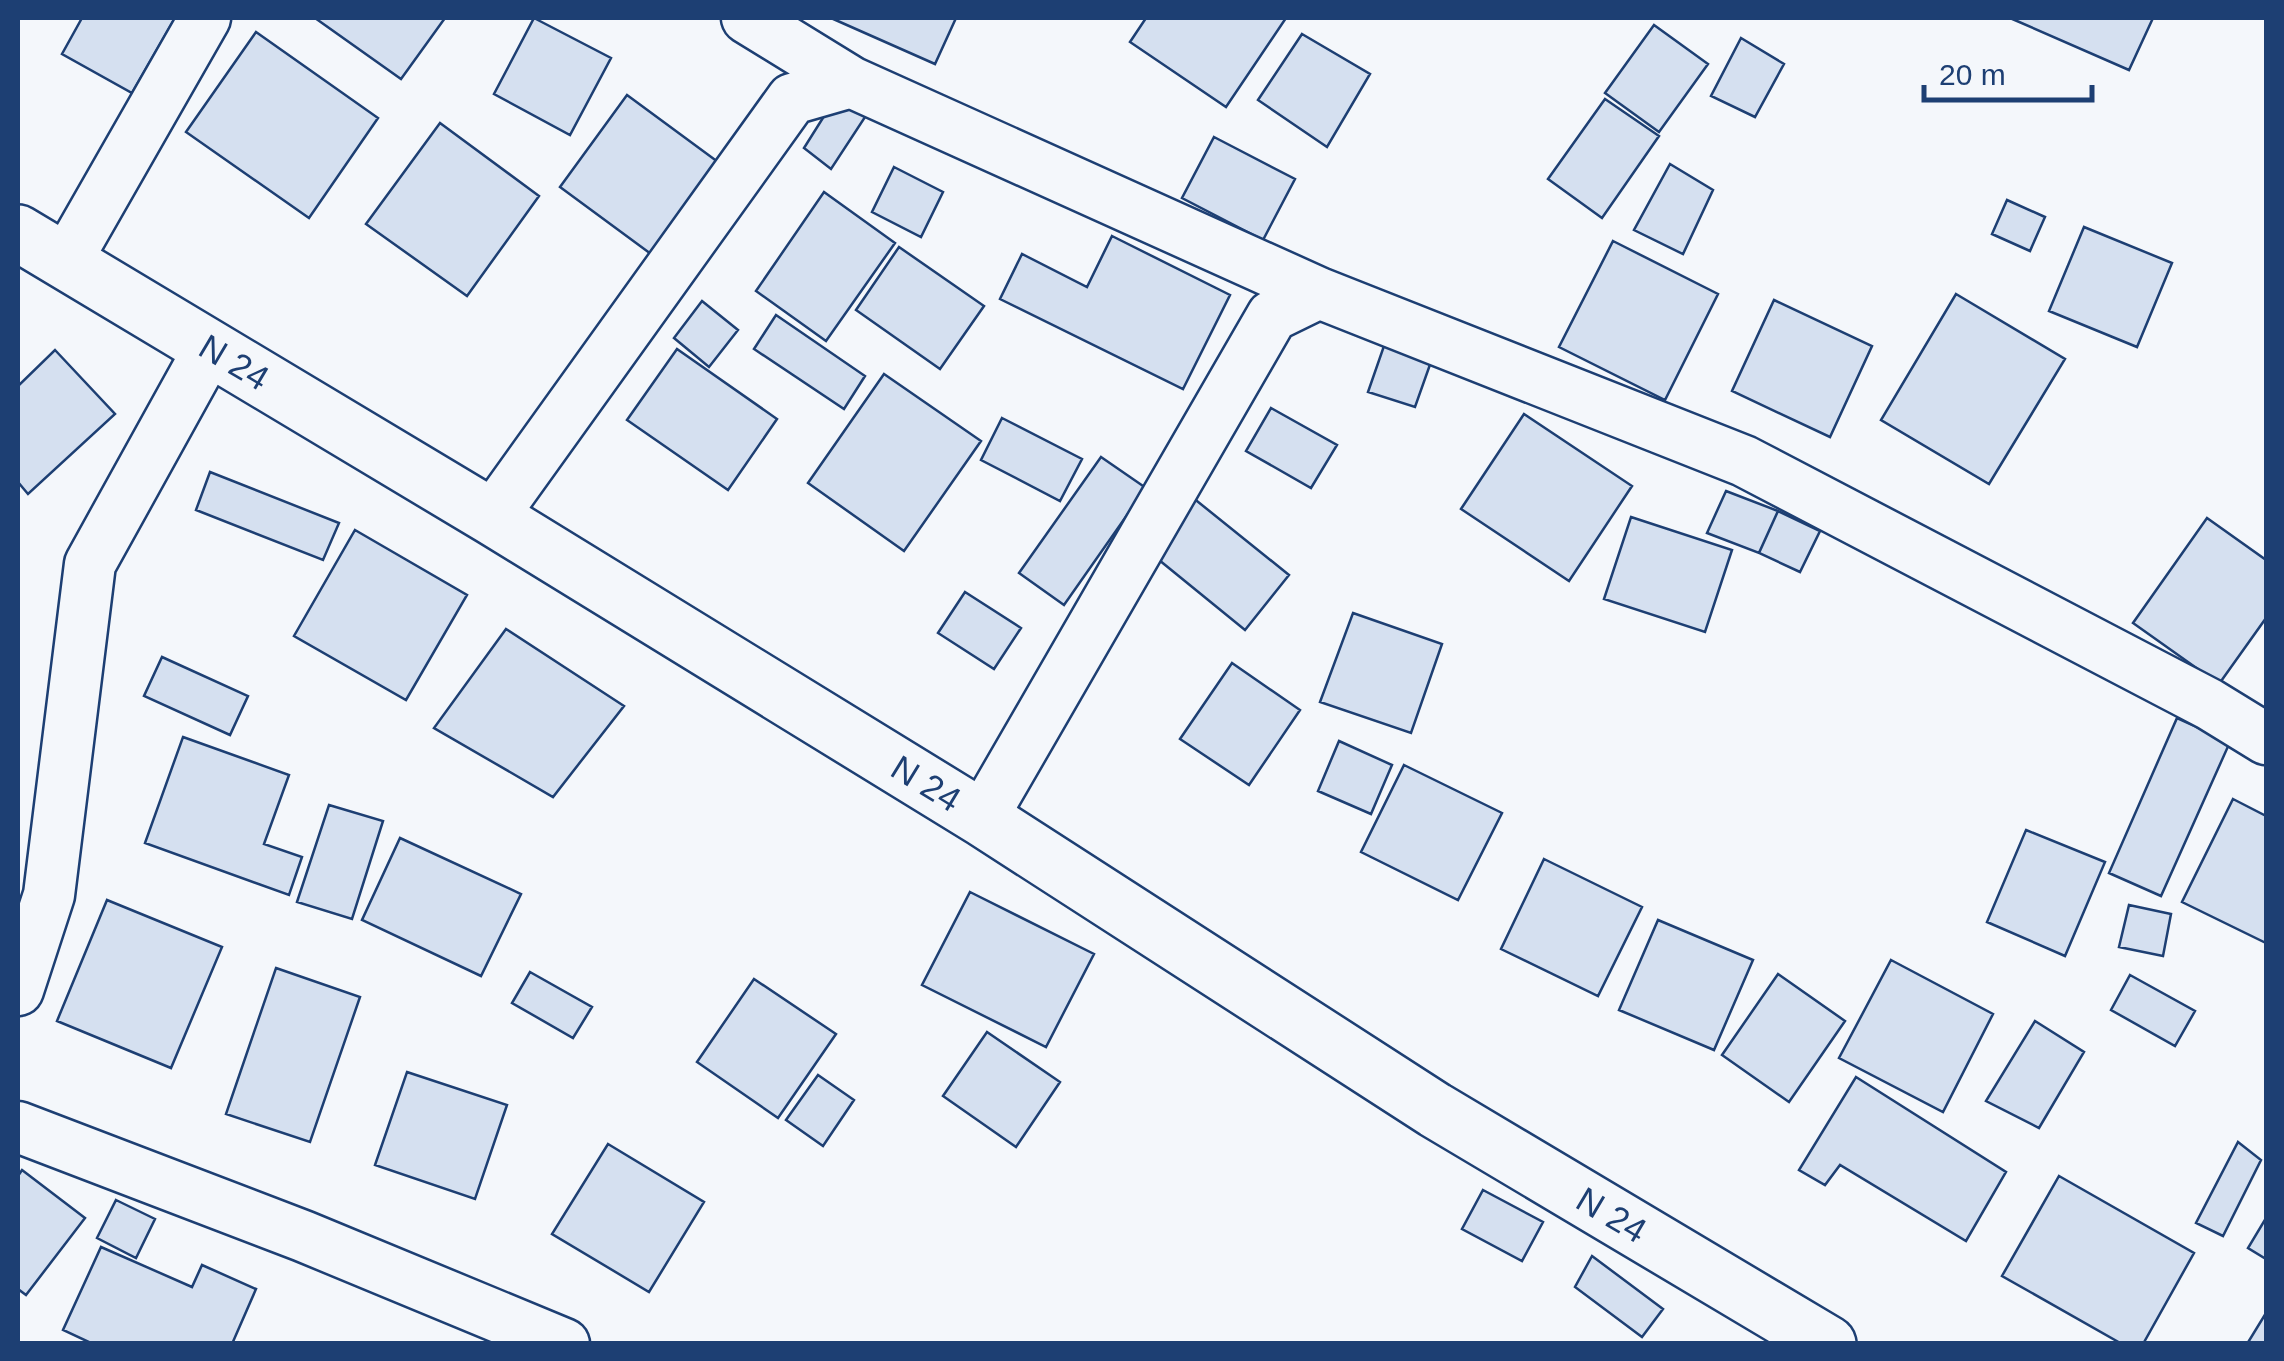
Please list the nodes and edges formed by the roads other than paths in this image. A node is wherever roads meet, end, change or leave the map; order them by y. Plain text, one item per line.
1 (204, 18) edge
2 (746, 18) edge
3 (851, 82) junction
4 (18, 233) edge
5 (65, 263) junction
6 (1320, 294) junction
7 (209, 349) junction
8 (492, 517) junction
9 (2266, 739) edge
10 (982, 818) junction
11 (18, 990) edge
12 (18, 1128) edge
13 (564, 1344) edge
14 (1828, 1344) edge

1 - 5 street
2 - 3 street
3 - 6 street
3 - 8 street
4 - 5 main road, N 24
5 - 7 main road, N 24
6 - 9 street
6 - 10 street
7 - 8 main road, N 24
7 - 11 street
8 - 10 main road, N 24
10 - 14 main road, N 24
12 - 13 street

